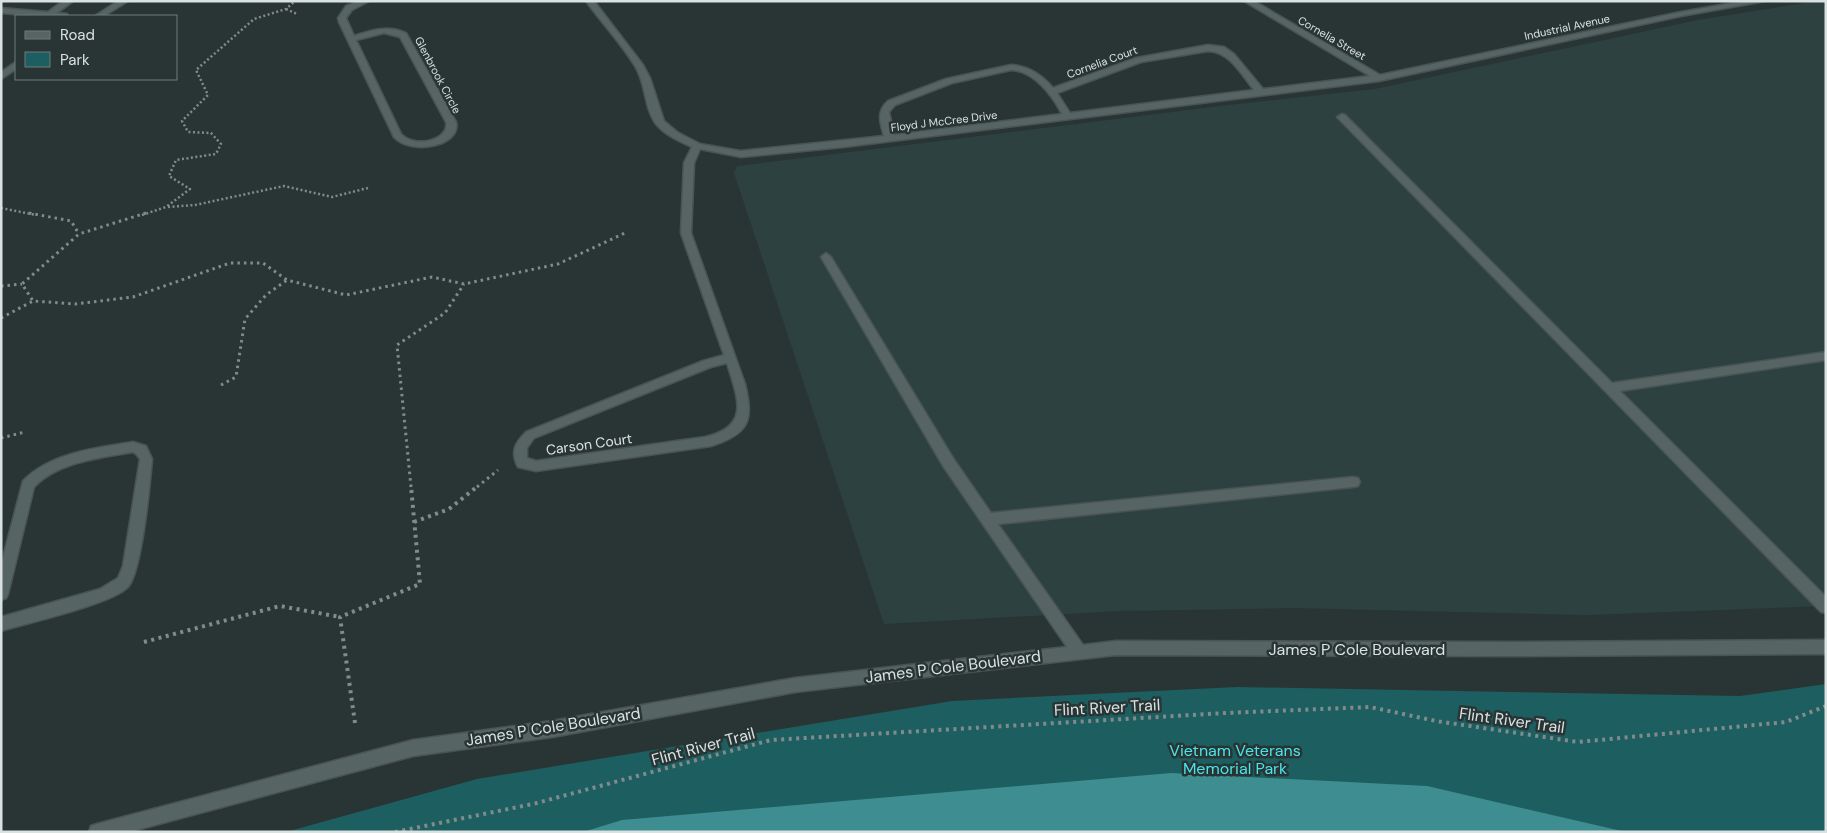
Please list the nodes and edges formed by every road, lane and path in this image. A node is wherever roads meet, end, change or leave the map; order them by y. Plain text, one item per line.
1 (69, 1) edge
2 (124, 1) edge
3 (295, 1) edge
4 (365, 1) edge
5 (590, 1) edge
6 (1248, 1) edge
7 (1761, 1) edge
8 (286, 9) junction
9 (1, 10) edge
10 (297, 14) dead end
11 (49, 15) joint
12 (102, 15) edge
13 (351, 39) junction
14 (15, 66) edge
15 (1, 76) edge
16 (1379, 78) junction
17 (1052, 92) junction
18 (1261, 92) junction
19 (1068, 117) junction
20 (1342, 117) dead end
21 (890, 139) junction
22 (697, 146) junction
23 (368, 188) dead end
24 (166, 207) junction
25 (1, 208) edge
26 (625, 233) dead end
27 (79, 234) junction
28 (826, 257) dead end
29 (287, 280) junction
30 (22, 284) junction
31 (464, 284) junction
32 (1, 286) edge
33 (33, 301) junction
34 (1, 318) edge
35 (1826, 356) edge
36 (730, 357) junction
37 (221, 385) dead end
38 (1609, 388) junction
39 (25, 432) dead end
40 (1, 438) edge
41 (520, 458) junction
42 (1353, 482) dead end
43 (987, 518) junction
44 (414, 522) junction
45 (1, 594) edge
46 (1826, 607) edge
47 (340, 618) junction
48 (1, 624) edge
49 (144, 642) dead end
50 (1826, 647) edge
51 (1080, 652) junction
52 (1826, 706) edge
53 (355, 723) dead end
54 (97, 832) edge
55 (395, 832) edge

1 - 11 street
2 - 12 street
3 - 8 path
4 - 13 street, Glenbrook Circle
5 - 22 street, Floyd J McCree Drive
6 - 16 street, Cornelia Street
7 - 16 street, Industrial Avenue
8 - 10 path
8 - 24 path
9 - 11 street
13 - 13 street, Glenbrook Circle
14 - 15 street
16 - 18 street, Floyd J McCree Drive
17 - 18 street, Cornelia Court
17 - 19 street, Cornelia Court
17 - 21 street, Cornelia Court
18 - 19 street, Floyd J McCree Drive
19 - 21 street, Floyd J McCree Drive
20 - 38 street
21 - 22 street, Floyd J McCree Drive
22 - 36 street, Carson Court
23 - 24 path
24 - 27 path
25 - 27 path
26 - 31 path
27 - 30 path
28 - 43 street
29 - 31 path
29 - 33 path
29 - 37 path
30 - 32 path
30 - 33 path
31 - 44 path
33 - 34 path
35 - 38 street
36 - 41 street, Carson Court
36 - 41 street, Carson Court
38 - 46 street
39 - 40 path
41 - 44 path
42 - 43 street
43 - 51 street
44 - 47 path
45 - 48 street
47 - 49 path
47 - 53 path
50 - 51 street, James P Cole Boulevard
51 - 54 street, James P Cole Boulevard
52 - 55 path, Flint River Trail

